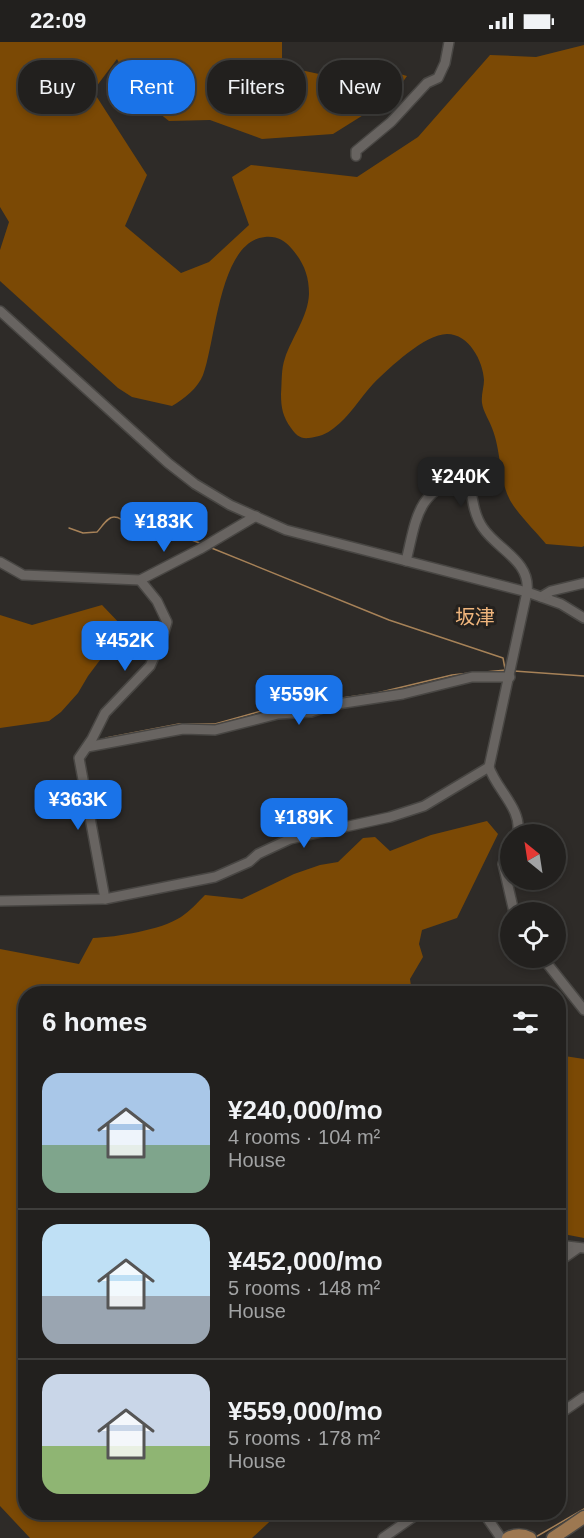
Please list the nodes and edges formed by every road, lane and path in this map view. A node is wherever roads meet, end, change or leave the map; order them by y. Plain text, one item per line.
1 (449, 42) edge
2 (356, 156) dead end
3 (0, 312) edge
4 (255, 516) junction
5 (406, 561) junction
6 (0, 562) edge
7 (140, 580) junction
8 (584, 583) edge
9 (527, 592) junction
10 (541, 597) junction
11 (584, 618) edge
12 (511, 673) junction
13 (87, 747) junction
14 (489, 767) junction
15 (519, 824) edge
16 (105, 899) junction
17 (0, 901) edge
18 (551, 968) edge
19 (565, 986) edge
20 (566, 987) edge
21 (584, 1010) edge
22 (566, 1246) edge
23 (581, 1248) edge
24 (566, 1257) edge
25 (584, 1396) edge
26 (566, 1409) edge
27 (584, 1517) edge
28 (409, 1520) edge
29 (489, 1520) edge
30 (383, 1538) edge
31 (501, 1538) edge
32 (508, 1538) edge
33 (530, 1538) edge
34 (553, 1538) edge

1 - 2 street
3 - 4 street
4 - 5 street
4 - 7 street
5 - 9 street
5 - 9 street
6 - 7 street
7 - 13 street
8 - 10 street
9 - 10 street
9 - 12 street
10 - 11 street
12 - 13 street
12 - 14 street
13 - 16 street
14 - 15 street
14 - 16 street
16 - 17 street
18 - 19 street
20 - 21 street
22 - 23 street
23 - 24 street
25 - 26 street
27 - 34 main road
28 - 30 street
29 - 31 street
32 - 33 main road

